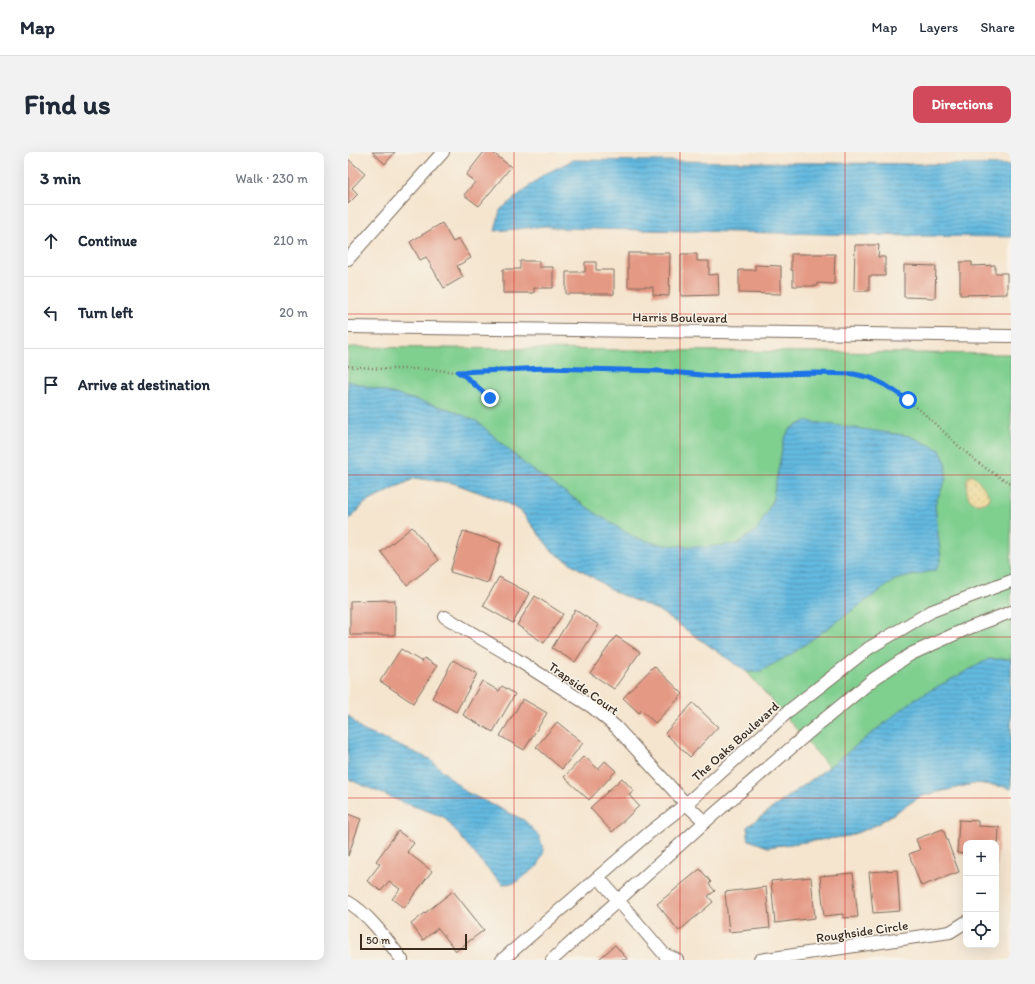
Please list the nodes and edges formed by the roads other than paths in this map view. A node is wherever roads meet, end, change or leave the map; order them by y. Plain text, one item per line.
1 (443, 152) edge
2 (348, 259) edge
3 (348, 327) edge
4 (1011, 336) edge
5 (1011, 581) edge
6 (1011, 612) edge
7 (445, 617) dead end
8 (686, 804) junction
9 (705, 822) junction
10 (599, 878) junction
11 (348, 902) edge
12 (618, 902) junction
13 (963, 924) edge
14 (402, 960) edge
15 (502, 960) edge
16 (552, 960) edge
17 (677, 960) edge
18 (760, 960) edge

1 - 2 street
3 - 4 street, Harris Boulevard
5 - 8 street, The Oaks Boulevard
6 - 9 street
7 - 8 street, Trapside Court
8 - 9 street, Trapside Court
8 - 10 street, The Oaks Boulevard
9 - 12 street
10 - 12 street
10 - 15 street, The Oaks Boulevard
11 - 14 street
12 - 16 street
12 - 17 street
13 - 18 street, Roughside Circle

